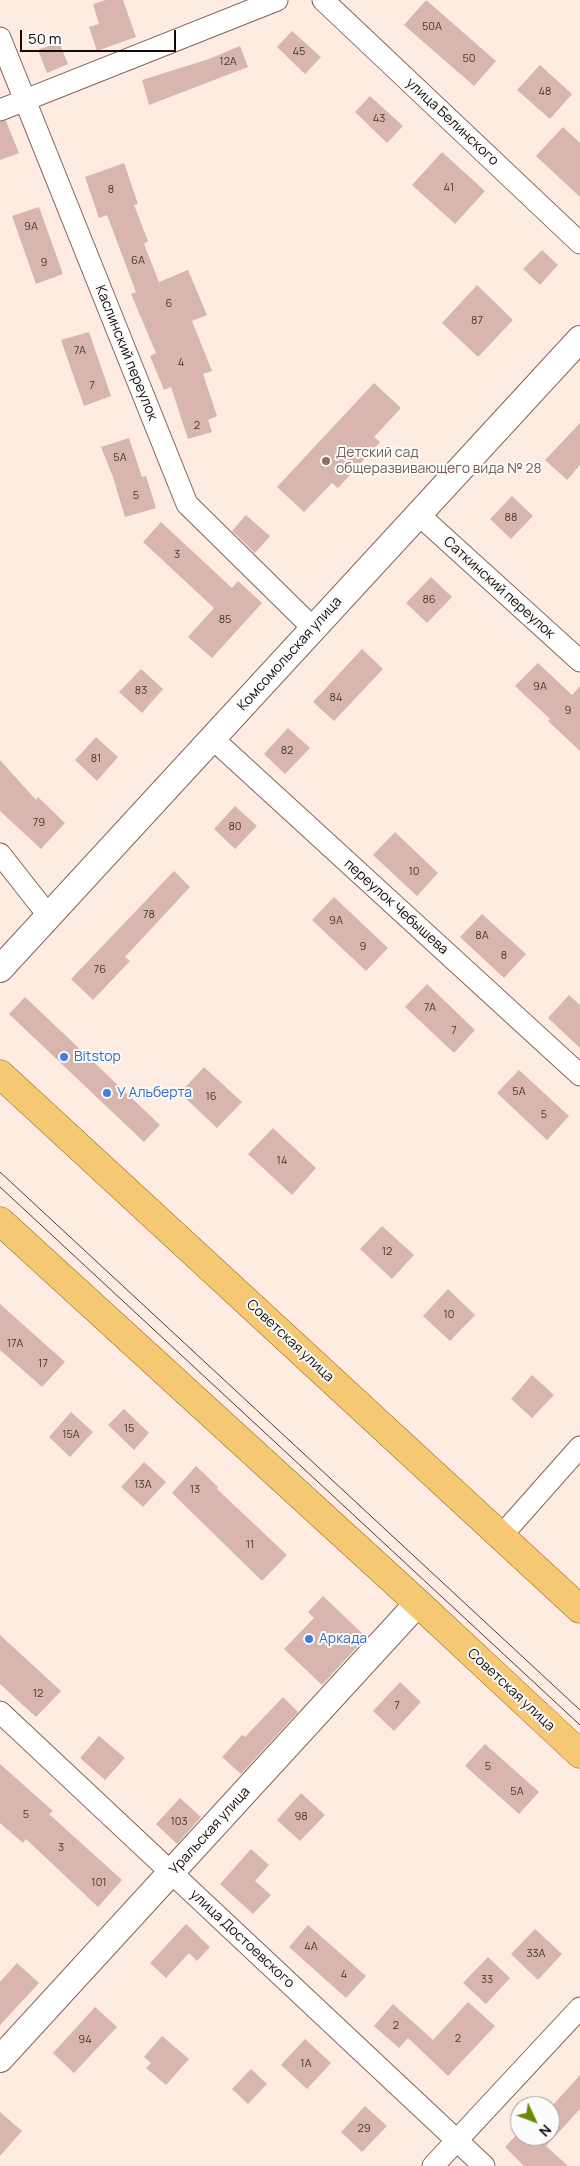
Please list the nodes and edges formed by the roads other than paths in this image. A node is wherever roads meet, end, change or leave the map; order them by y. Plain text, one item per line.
1 (277, 0) edge
2 (323, 0) edge
3 (0, 38) edge
4 (24, 100) junction
5 (0, 110) edge
6 (580, 243) edge
7 (580, 339) edge
8 (418, 514) junction
9 (313, 628) junction
10 (580, 661) edge
11 (213, 739) junction
12 (0, 854) edge
13 (48, 916) junction
14 (0, 970) edge
15 (0, 1074) edge
16 (580, 1075) edge
17 (0, 1221) edge
18 (580, 1447) edge
19 (502, 1535) junction
20 (418, 1603) junction
21 (580, 1608) edge
22 (0, 1712) edge
23 (580, 1754) edge
24 (172, 1873) junction
25 (580, 2008) edge
26 (0, 2059) edge
27 (456, 2141) junction
28 (433, 2166) edge
29 (484, 2166) edge

1 - 4 street
2 - 6 street, улица Белинского
3 - 4 street, Каслинский переулок
4 - 5 street
4 - 9 street, Каслинский переулок
7 - 8 street, Комсомольская улица
8 - 9 street, Комсомольская улица
8 - 10 street, Саткинский переулок
9 - 11 street, Комсомольская улица
11 - 13 street, Комсомольская улица
11 - 16 street, переулок Чебышева
12 - 13 street
13 - 14 street, Комсомольская улица
15 - 19 main road, Советская улица
17 - 20 main road, Советская улица
18 - 19 street
19 - 21 main road, Советская улица
20 - 23 main road, Советская улица
20 - 24 street, Уральская улица
22 - 24 street, улица Достоевского
24 - 26 street, Уральская улица
24 - 27 street, улица Достоевского
25 - 27 street
27 - 28 street
27 - 29 street, улица Достоевского

